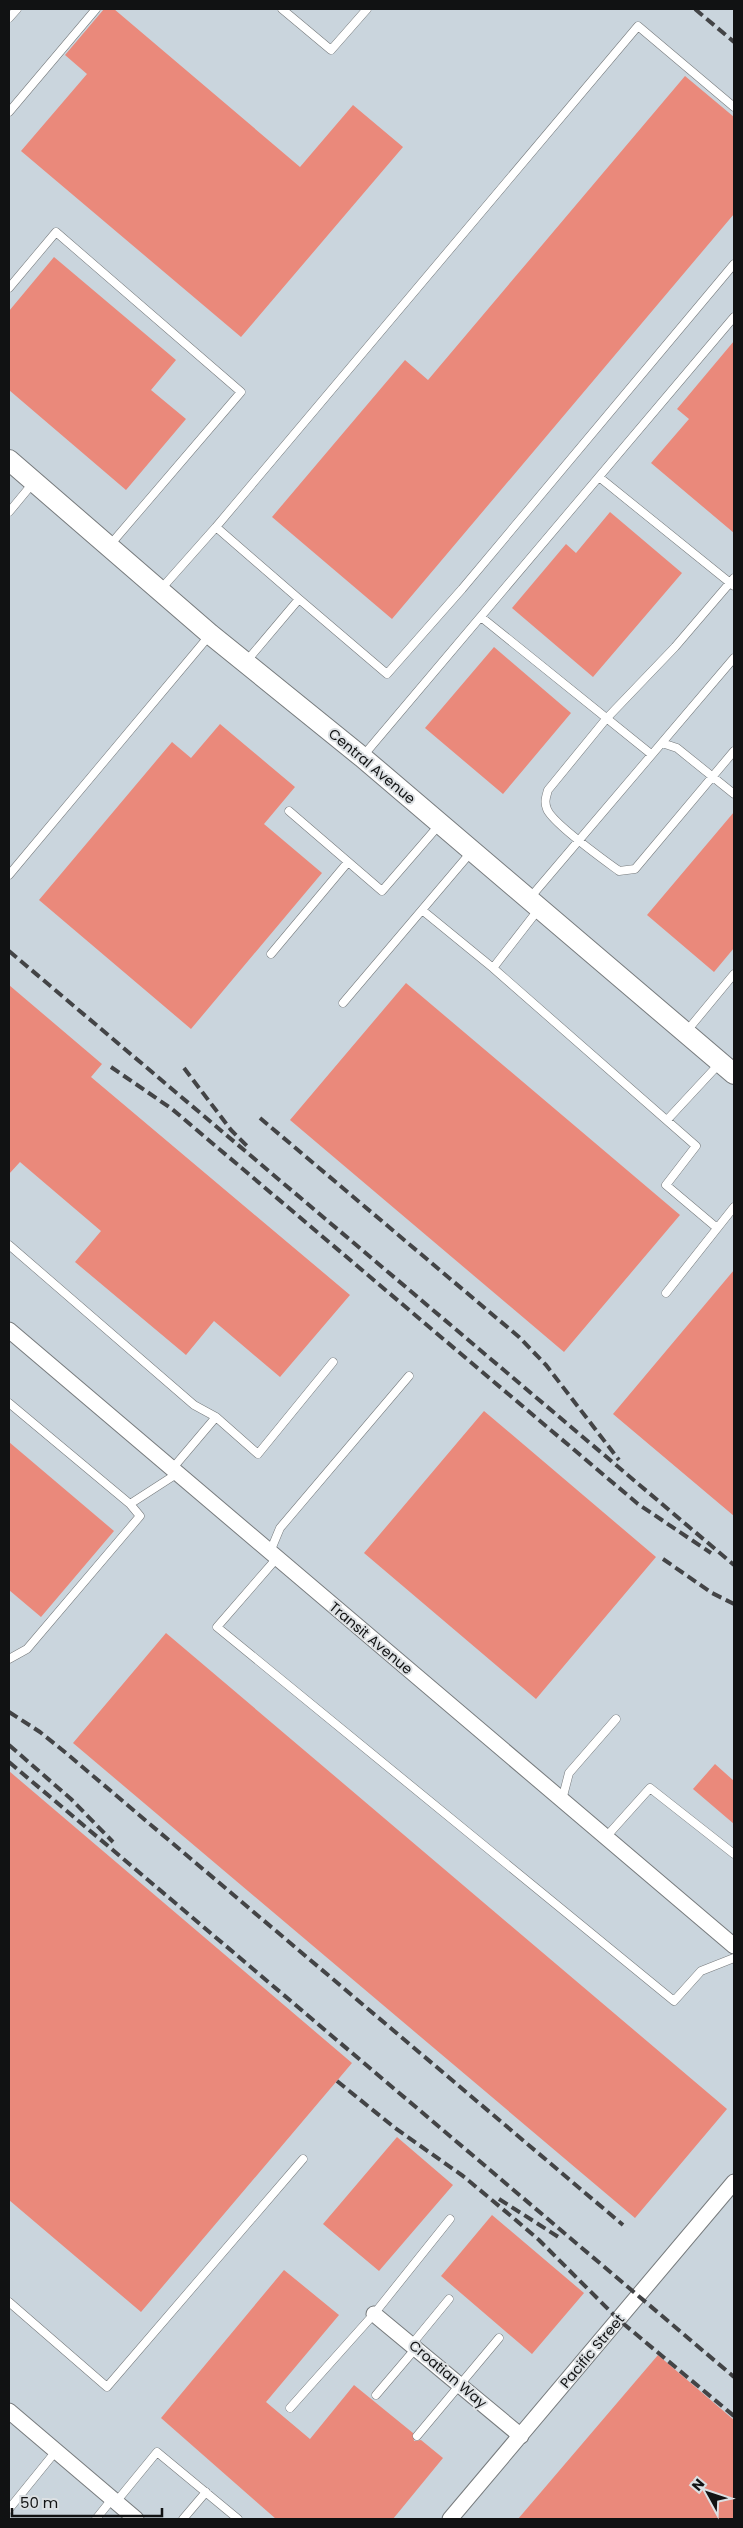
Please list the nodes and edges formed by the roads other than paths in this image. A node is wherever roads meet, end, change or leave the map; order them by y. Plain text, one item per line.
1 (17, 9) edge
2 (96, 9) edge
3 (282, 9) edge
4 (367, 9) edge
5 (9, 18) edge
6 (734, 107) edge
7 (9, 112) edge
8 (734, 264) edge
9 (9, 288) edge
10 (734, 318) edge
11 (9, 460) edge
12 (599, 477) junction
13 (34, 482) junction
14 (9, 512) edge
15 (216, 527) junction
16 (109, 546) junction
17 (733, 582) edge
18 (159, 590) junction
19 (299, 599) junction
20 (481, 617) junction
21 (210, 634) junction
22 (734, 658) edge
23 (246, 663) junction
24 (606, 719) junction
25 (662, 743) junction
26 (734, 751) edge
27 (651, 754) junction
28 (362, 757) junction
29 (714, 776) junction
30 (734, 794) edge
31 (289, 811) dead end
32 (440, 824) junction
33 (578, 840) junction
34 (472, 851) junction
35 (348, 862) junction
36 (9, 875) edge
37 (534, 904) junction
38 (422, 910) junction
39 (271, 954) dead end
40 (493, 968) junction
41 (734, 974) edge
42 (343, 1003) dead end
43 (685, 1032) junction
44 (727, 1068) edge
45 (667, 1120) junction
46 (734, 1207) edge
47 (717, 1228) junction
48 (9, 1245) edge
49 (666, 1292) dead end
50 (9, 1330) edge
51 (333, 1362) dead end
52 (409, 1376) dead end
53 (9, 1403) edge
54 (216, 1416) junction
55 (175, 1471) junction
56 (130, 1504) junction
57 (274, 1555) junction
58 (9, 1659) edge
59 (616, 1719) dead end
60 (562, 1800) junction
61 (606, 1837) junction
62 (734, 1854) edge
63 (734, 1946) edge
64 (734, 1958) edge
65 (303, 2159) dead end
66 (734, 2182) edge
67 (450, 2219) dead end
68 (450, 2299) dead end
69 (9, 2302) edge
70 (374, 2314) junction
71 (499, 2338) dead end
72 (414, 2346) junction
73 (461, 2385) junction
74 (376, 2395) dead end
75 (290, 2408) dead end
76 (9, 2411) edge
77 (417, 2436) dead end
78 (521, 2436) junction
79 (56, 2451) junction
80 (206, 2492) junction
81 (114, 2500) junction
82 (9, 2509) edge
83 (96, 2519) edge
84 (136, 2519) edge
85 (183, 2519) edge
86 (238, 2519) edge
87 (450, 2519) edge

1 - 5 lane
2 - 7 lane
3 - 4 lane
6 - 15 lane
8 - 19 lane
9 - 16 lane
10 - 12 lane
11 - 13 street, Central Avenue
12 - 17 lane
12 - 20 lane
13 - 14 lane
13 - 16 street, Central Avenue
15 - 18 lane
15 - 19 lane
16 - 18 street, Central Avenue
17 - 24 lane
18 - 21 street, Central Avenue
19 - 23 lane
20 - 24 lane
20 - 28 lane
21 - 23 street, Central Avenue
21 - 36 lane
22 - 25 lane
23 - 28 street, Central Avenue
24 - 27 lane
24 - 33 lane
25 - 27 lane
25 - 29 lane
26 - 29 lane
27 - 33 lane
28 - 32 street, Central Avenue
29 - 30 lane
29 - 33 lane
31 - 35 lane
32 - 34 street, Central Avenue
32 - 35 lane
33 - 37 lane
34 - 37 street, Central Avenue
34 - 38 lane
35 - 39 lane
37 - 40 lane
37 - 43 street, Central Avenue
38 - 40 lane
38 - 42 lane
40 - 45 lane
41 - 43 lane
43 - 44 street, Central Avenue
44 - 45 lane
45 - 47 lane
46 - 47 lane
47 - 49 lane
48 - 54 lane
50 - 55 street, Transit Avenue
51 - 54 lane
52 - 57 lane
53 - 56 lane
54 - 55 lane
55 - 56 lane
55 - 57 street, Transit Avenue
56 - 58 lane
57 - 60 street, Transit Avenue
57 - 64 lane
59 - 60 lane
60 - 61 street, Transit Avenue
61 - 62 lane
61 - 63 street, Transit Avenue
65 - 69 lane
66 - 78 street, Pacific Street
67 - 70 lane
68 - 72 lane
70 - 72 street, Croatian Way
70 - 75 lane
71 - 73 lane
72 - 73 street, Croatian Way
72 - 74 lane
73 - 77 lane
73 - 78 street, Croatian Way
76 - 79 street
78 - 87 street, Pacific Street
79 - 81 street
79 - 82 lane
80 - 81 lane
80 - 85 lane
80 - 86 lane
81 - 83 lane
81 - 84 street

